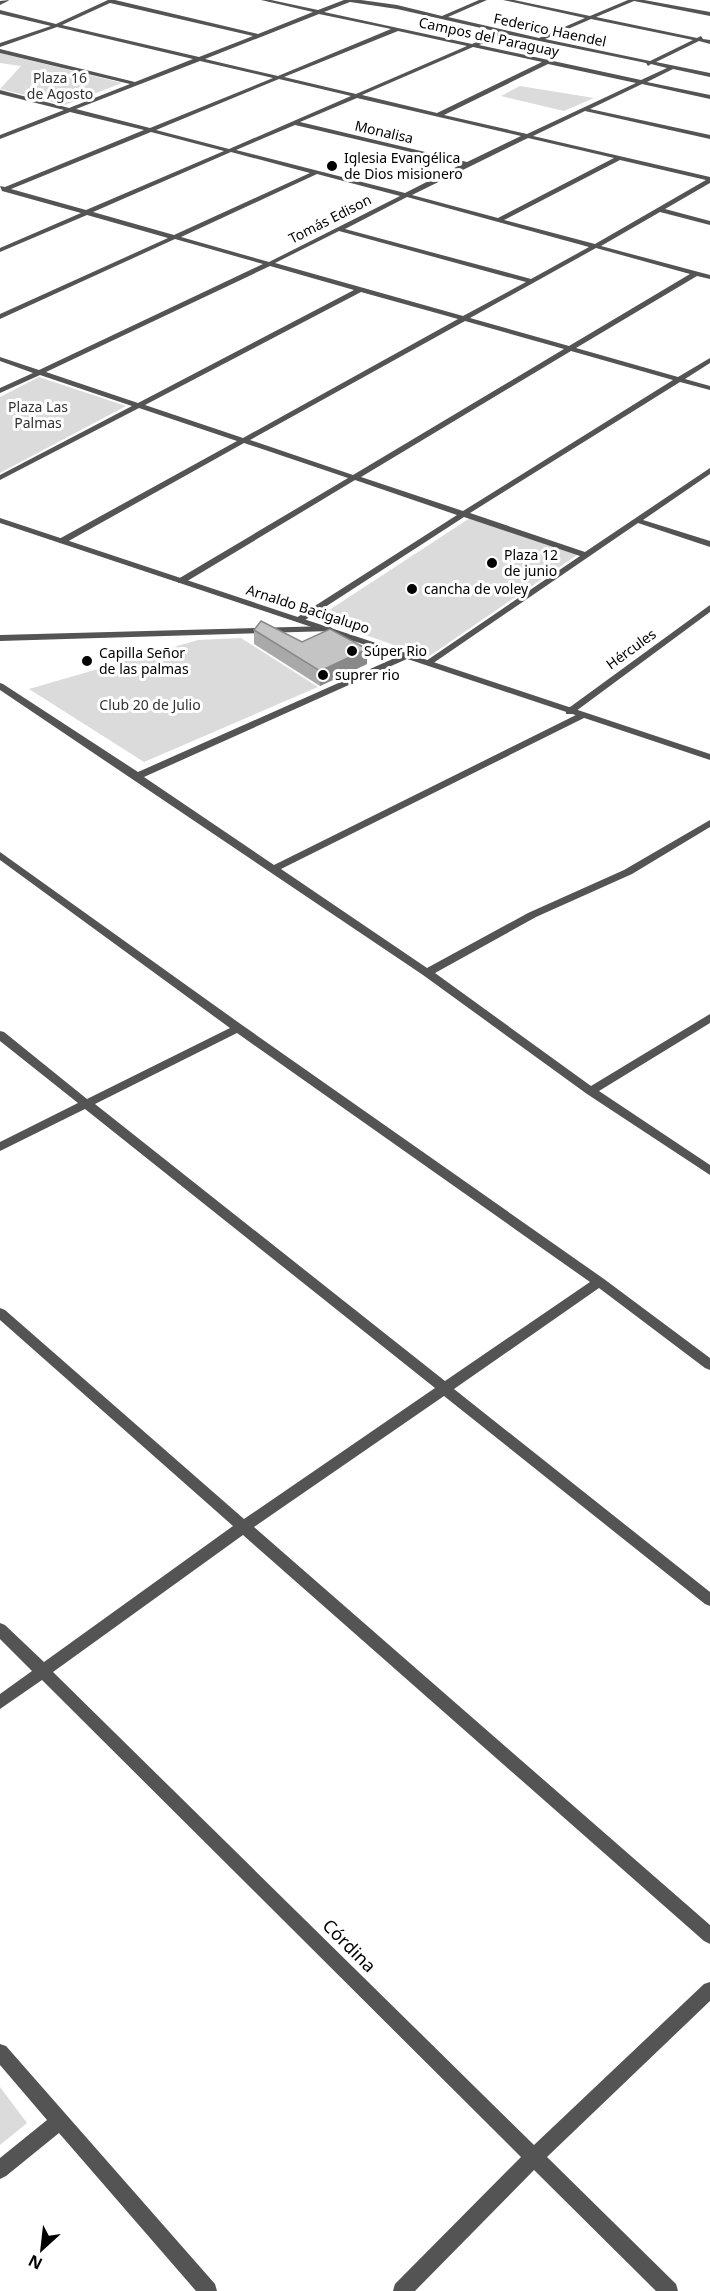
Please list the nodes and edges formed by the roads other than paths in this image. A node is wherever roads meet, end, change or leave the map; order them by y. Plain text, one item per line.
1 (6, 0) edge
2 (111, 0) edge
3 (264, 0) edge
4 (350, 0) edge
5 (484, 0) edge
6 (506, 0) edge
7 (634, 0) edge
8 (0, 3) edge
9 (0, 12) edge
10 (319, 12) junction
11 (710, 14) edge
12 (441, 18) junction
13 (590, 18) junction
14 (55, 26) junction
15 (397, 29) junction
16 (504, 32) junction
17 (710, 34) edge
18 (261, 36) junction
19 (540, 39) junction
20 (699, 40) junction
21 (710, 42) edge
22 (0, 45) edge
23 (474, 46) junction
24 (0, 51) edge
25 (201, 60) junction
26 (547, 62) junction
27 (648, 64) junction
28 (670, 68) junction
29 (710, 75) edge
30 (280, 77) junction
31 (639, 82) junction
32 (137, 84) junction
33 (0, 92) edge
34 (358, 96) junction
35 (710, 97) edge
36 (584, 109) junction
37 (69, 110) junction
38 (438, 115) junction
39 (295, 123) junction
40 (147, 130) junction
41 (527, 136) junction
42 (0, 137) edge
43 (710, 137) edge
44 (232, 151) junction
45 (619, 158) junction
46 (468, 164) junction
47 (315, 173) junction
48 (710, 179) edge
49 (2, 190) edge
50 (405, 195) junction
51 (659, 210) junction
52 (88, 212) junction
53 (499, 220) junction
54 (710, 223) edge
55 (339, 230) junction
56 (176, 237) junction
57 (594, 245) junction
58 (0, 250) edge
59 (271, 263) junction
60 (696, 273) junction
61 (710, 277) edge
62 (530, 281) junction
63 (361, 289) junction
64 (0, 317) edge
65 (465, 318) junction
66 (570, 348) junction
67 (0, 359) edge
68 (710, 360) edge
69 (40, 372) junction
70 (681, 380) junction
71 (710, 388) edge
72 (0, 391) edge
73 (139, 405) junction
74 (244, 440) junction
75 (710, 470) edge
76 (354, 476) junction
77 (0, 478) edge
78 (465, 513) junction
79 (0, 520) edge
80 (639, 521) junction
81 (62, 541) junction
82 (710, 544) edge
83 (586, 555) junction
84 (181, 581) junction
85 (710, 608) edge
86 (299, 620) junction
87 (329, 629) junction
88 (0, 638) edge
89 (406, 656) junction
90 (429, 663) junction
91 (0, 686) edge
92 (569, 712) junction
93 (581, 716) junction
94 (710, 757) edge
95 (138, 776) junction
96 (710, 823) edge
97 (0, 855) edge
98 (274, 869) junction
99 (427, 973) junction
100 (710, 1018) edge
101 (238, 1028) junction
102 (0, 1035) edge
103 (591, 1091) junction
104 (87, 1105) junction
105 (0, 1147) edge
106 (710, 1171) edge
107 (599, 1282) junction
108 (0, 1313) edge
109 (710, 1365) edge
110 (446, 1389) junction
111 (243, 1527) junction
112 (710, 1600) edge
113 (0, 1629) edge
114 (44, 1672) junction
115 (0, 1702) edge
116 (710, 1936) edge
117 (710, 1990) edge
118 (0, 2052) edge
119 (58, 2122) junction
120 (535, 2156) junction
121 (0, 2170) edge
122 (208, 2291) edge
123 (402, 2291) edge
124 (669, 2291) edge

1 - 8 street
2 - 14 street
2 - 18 street
3 - 10 street, Campos del Paraguay
4 - 10 street
4 - 12 street, Federico Haendel
5 - 12 street
6 - 13 street
7 - 11 street
7 - 13 street
9 - 14 street
10 - 15 street, Campos del Paraguay
10 - 18 street
12 - 16 street, Federico Haendel
13 - 19 street
13 - 20 street
14 - 22 street
14 - 25 street
15 - 23 street, Campos del Paraguay
15 - 30 street
16 - 19 street, Federico Haendel
16 - 23 street
17 - 20 street
18 - 25 street
19 - 27 street, Federico Haendel
20 - 21 street
20 - 27 street
23 - 26 street, Campos del Paraguay
23 - 34 street
24 - 32 street
25 - 30 street
25 - 32 street
26 - 31 street, Campos del Paraguay
26 - 38 street
27 - 28 street, Federico Haendel
28 - 29 street, Federico Haendel
28 - 31 street, Tomás Edison
30 - 34 street
30 - 40 street
31 - 35 street, Campos del Paraguay
31 - 36 street, Tomás Edison
32 - 37 street
33 - 37 street
34 - 38 street
34 - 39 street
36 - 41 street, Tomás Edison
36 - 43 street
37 - 40 street
37 - 42 street
38 - 41 street
39 - 44 street
39 - 46 street, Monalisa
40 - 44 street
40 - 49 street
41 - 45 street
41 - 46 street, Tomás Edison
44 - 47 street
44 - 52 street
45 - 48 street
45 - 53 street
46 - 50 street, Tomás Edison
47 - 50 street
47 - 56 street
48 - 51 street
49 - 52 street
50 - 53 street
50 - 55 street, Tomás Edison
51 - 54 street
51 - 57 street
52 - 56 street
52 - 58 street
53 - 57 street
55 - 59 street, Tomás Edison
55 - 62 street
56 - 59 street
56 - 64 street
57 - 60 street
57 - 62 street
59 - 63 street
59 - 69 street, Tomás Edison
60 - 61 street
60 - 66 street
62 - 65 street
63 - 65 street
63 - 73 street
65 - 66 street
65 - 74 street
66 - 70 street
66 - 76 street
67 - 69 street
68 - 70 street
69 - 72 street, Tomás Edison
69 - 73 street
70 - 71 street
70 - 78 street
73 - 74 street
73 - 77 street
74 - 76 street
74 - 81 street
75 - 80 street
76 - 78 street
76 - 84 street
78 - 83 street
78 - 86 street
79 - 81 street, Arnaldo Bacigalupo
80 - 82 street
80 - 83 street
81 - 84 street, Arnaldo Bacigalupo
83 - 90 street
84 - 86 street, Arnaldo Bacigalupo
85 - 92 street, Hércules
86 - 87 street, Arnaldo Bacigalupo
87 - 88 street
87 - 89 street, Arnaldo Bacigalupo
89 - 90 street, Arnaldo Bacigalupo
89 - 95 street
90 - 92 street, Arnaldo Bacigalupo
91 - 95 street
92 - 93 street, Arnaldo Bacigalupo
93 - 94 street, Arnaldo Bacigalupo
93 - 98 street
95 - 98 street
96 - 99 street
97 - 101 street
98 - 99 street
99 - 103 street
100 - 103 street
101 - 104 street
101 - 107 street
102 - 104 street
103 - 106 street
104 - 105 street
104 - 110 street
107 - 109 street
107 - 110 street
108 - 111 street
110 - 111 street
110 - 112 street
111 - 114 street
111 - 116 street
113 - 114 street, Córdina
114 - 115 street
114 - 120 street, Córdina
117 - 120 street
118 - 119 street
119 - 121 street
119 - 122 street
120 - 123 street
120 - 124 street, Córdina

